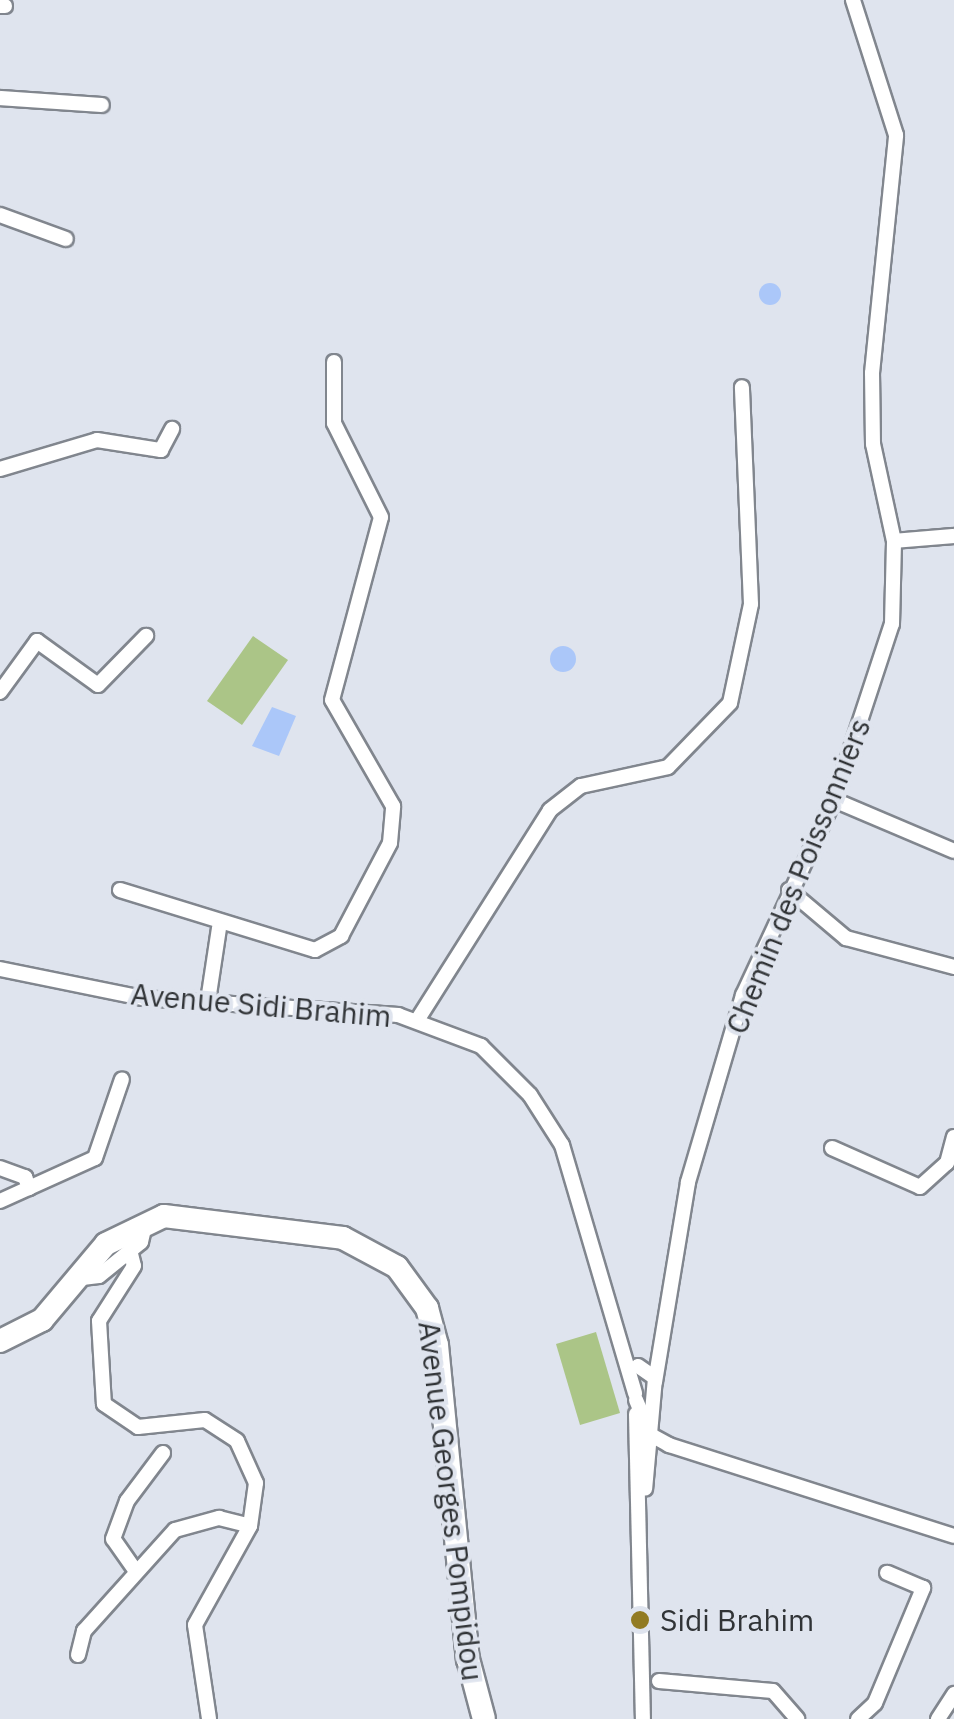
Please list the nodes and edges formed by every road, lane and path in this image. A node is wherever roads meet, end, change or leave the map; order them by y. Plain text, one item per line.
1 (857, 4) edge
2 (0, 98) edge
3 (102, 105) dead end
4 (0, 215) edge
5 (66, 239) dead end
6 (334, 362) dead end
7 (742, 387) dead end
8 (172, 429) dead end
9 (0, 468) edge
10 (954, 536) edge
11 (894, 541) junction
12 (146, 636) dead end
13 (0, 692) edge
14 (834, 800) junction
15 (954, 851) edge
16 (120, 890) dead end
17 (789, 890) junction
18 (219, 928) junction
19 (954, 967) edge
20 (0, 969) edge
21 (208, 1001) junction
22 (418, 1019) junction
23 (122, 1079) dead end
24 (954, 1137) edge
25 (832, 1148) dead end
26 (0, 1168) edge
27 (30, 1188) junction
28 (0, 1201) edge
29 (144, 1222) junction
30 (130, 1250) junction
31 (74, 1279) junction
32 (660, 1338) junction
33 (0, 1342) edge
34 (636, 1368) junction
35 (654, 1385) junction
36 (636, 1396) junction
37 (651, 1434) junction
38 (163, 1453) dead end
39 (641, 1514) junction
40 (250, 1526) junction
41 (954, 1536) edge
42 (135, 1570) junction
43 (886, 1573) dead end
44 (78, 1655) dead end
45 (659, 1681) dead end
46 (954, 1694) edge
47 (210, 1719) edge
48 (484, 1719) edge
49 (643, 1719) edge
50 (797, 1719) edge
51 (858, 1719) edge
52 (938, 1719) edge

1 - 11 street, Chemin des Poissonniers
2 - 3 street
4 - 5 street
6 - 18 street
7 - 22 street
8 - 9 street
10 - 11 street
11 - 14 street, Chemin des Poissonniers
12 - 13 street
14 - 15 street
14 - 17 street, Chemin des Poissonniers
16 - 18 street
17 - 19 street
17 - 32 street, Chemin des Poissonniers
18 - 21 street
20 - 21 street, Avenue Sidi Brahim
21 - 22 street, Avenue Sidi Brahim
22 - 34 street, Avenue Sidi Brahim
23 - 27 street
24 - 25 street
26 - 27 street
27 - 28 street
29 - 30 street
29 - 31 main road
29 - 48 main road, Avenue Georges Pompidou
30 - 31 street
30 - 40 street
31 - 33 main road
32 - 34 street, Chemin des Poissonniers
32 - 35 street, Chemin des Poissonniers
34 - 35 street
34 - 36 street
35 - 36 street
35 - 37 street
36 - 37 street
36 - 39 street
37 - 39 street
37 - 41 street
38 - 42 street
39 - 49 street
40 - 42 street
40 - 47 street
42 - 44 street
43 - 51 street
45 - 50 street
46 - 52 street

